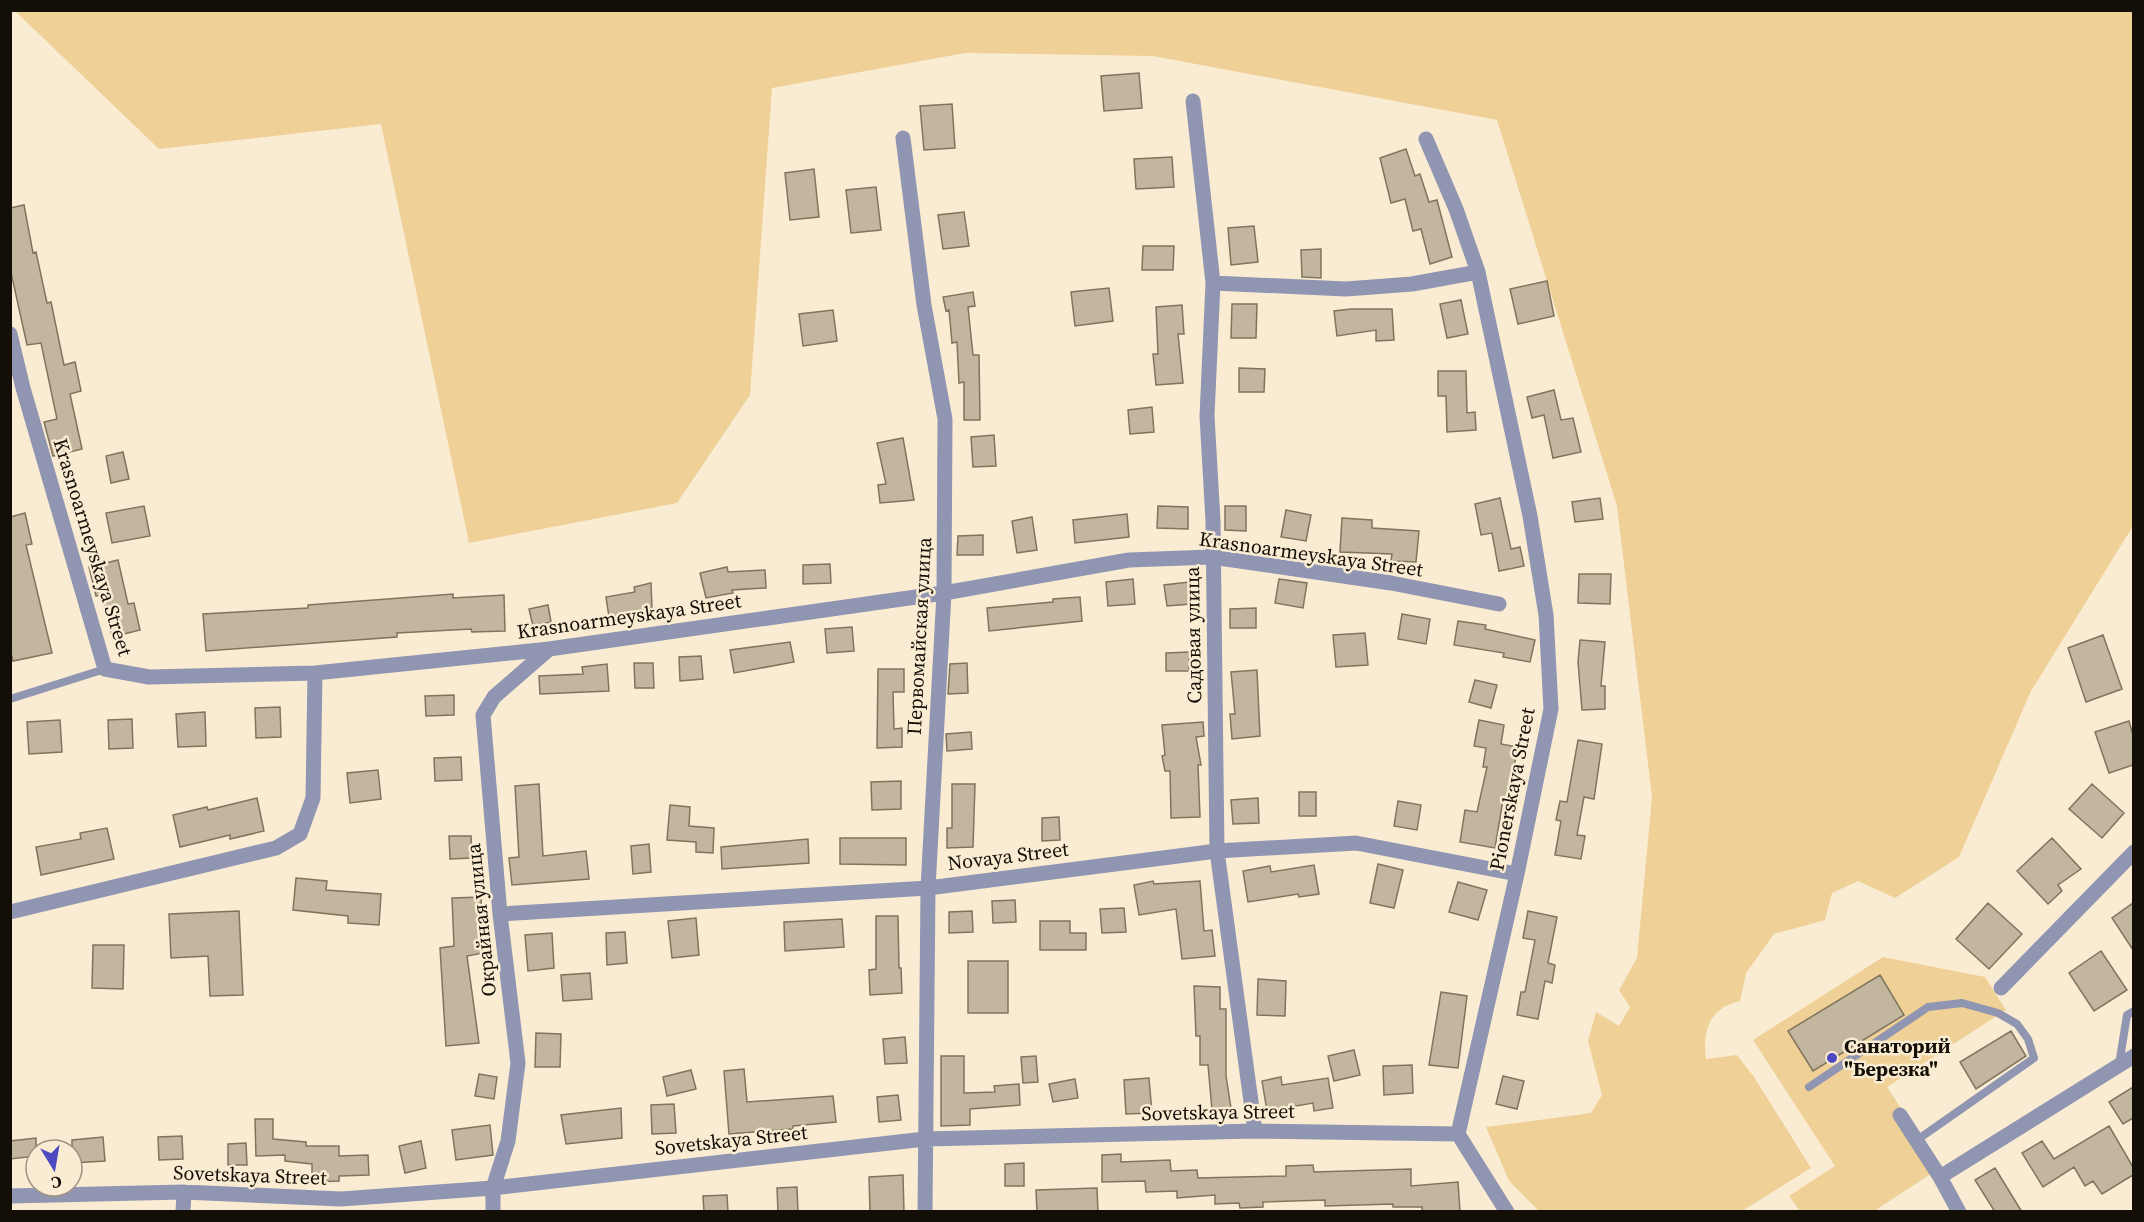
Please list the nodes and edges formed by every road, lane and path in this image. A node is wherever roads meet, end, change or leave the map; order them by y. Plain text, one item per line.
1 (1193, 101) dead end
2 (903, 138) dead end
3 (1426, 139) dead end
4 (1478, 272) junction
5 (1213, 283) junction
6 (10, 334) edge
7 (17, 391) edge
8 (1212, 557) junction
9 (944, 593) junction
10 (1499, 604) dead end
11 (549, 649) junction
12 (105, 669) junction
13 (315, 673) junction
14 (10, 699) edge
15 (1217, 851) junction
16 (2133, 852) edge
17 (1517, 874) junction
18 (928, 888) junction
19 (10, 912) edge
20 (500, 914) junction
21 (2001, 987) dead end
22 (2133, 1011) edge
23 (2133, 1056) edge
24 (2119, 1065) junction
25 (1809, 1087) dead end
26 (1900, 1115) dead end
27 (1255, 1131) junction
28 (1458, 1134) junction
29 (925, 1139) junction
30 (1917, 1140) junction
31 (1940, 1177) junction
32 (493, 1188) junction
33 (184, 1192) junction
34 (10, 1197) edge
35 (183, 1212) edge
36 (493, 1212) edge
37 (925, 1212) edge
38 (1507, 1212) edge
39 (1959, 1212) edge

1 - 5 street, Садовая улица
2 - 9 street, Первомайская улица
3 - 4 street, Pionerskaya Street
4 - 5 street
4 - 17 street, Pionerskaya Street
5 - 8 street, Садовая улица
6 - 7 street, Krasnoarmeyskaya Street
7 - 12 street, Krasnoarmeyskaya Street
8 - 9 street, Krasnoarmeyskaya Street
8 - 10 street, Krasnoarmeyskaya Street
8 - 15 street, Садовая улица
9 - 11 street, Krasnoarmeyskaya Street
9 - 18 street, Первомайская улица
11 - 13 street, Krasnoarmeyskaya Street
11 - 20 street, Окрайная улица
12 - 13 street, Krasnoarmeyskaya Street
12 - 14 lane
13 - 19 street
15 - 17 street, Novaya Street
15 - 18 street, Novaya Street
15 - 27 street, Садовая улица
16 - 21 street
17 - 28 street, Pionerskaya Street
18 - 20 street, Novaya Street
18 - 29 street, Первомайская улица
20 - 32 street, Окрайная улица
22 - 24 lane
23 - 24 street
24 - 31 street
25 - 30 lane
26 - 30 street
27 - 28 street, Sovetskaya Street
27 - 29 street, Sovetskaya Street
28 - 38 street
29 - 32 street, Sovetskaya Street
29 - 37 street, Первомайская улица
30 - 31 street
31 - 39 street
32 - 33 street, Sovetskaya Street
32 - 36 street, Окрайная улица
33 - 34 street, Sovetskaya Street
33 - 35 street

